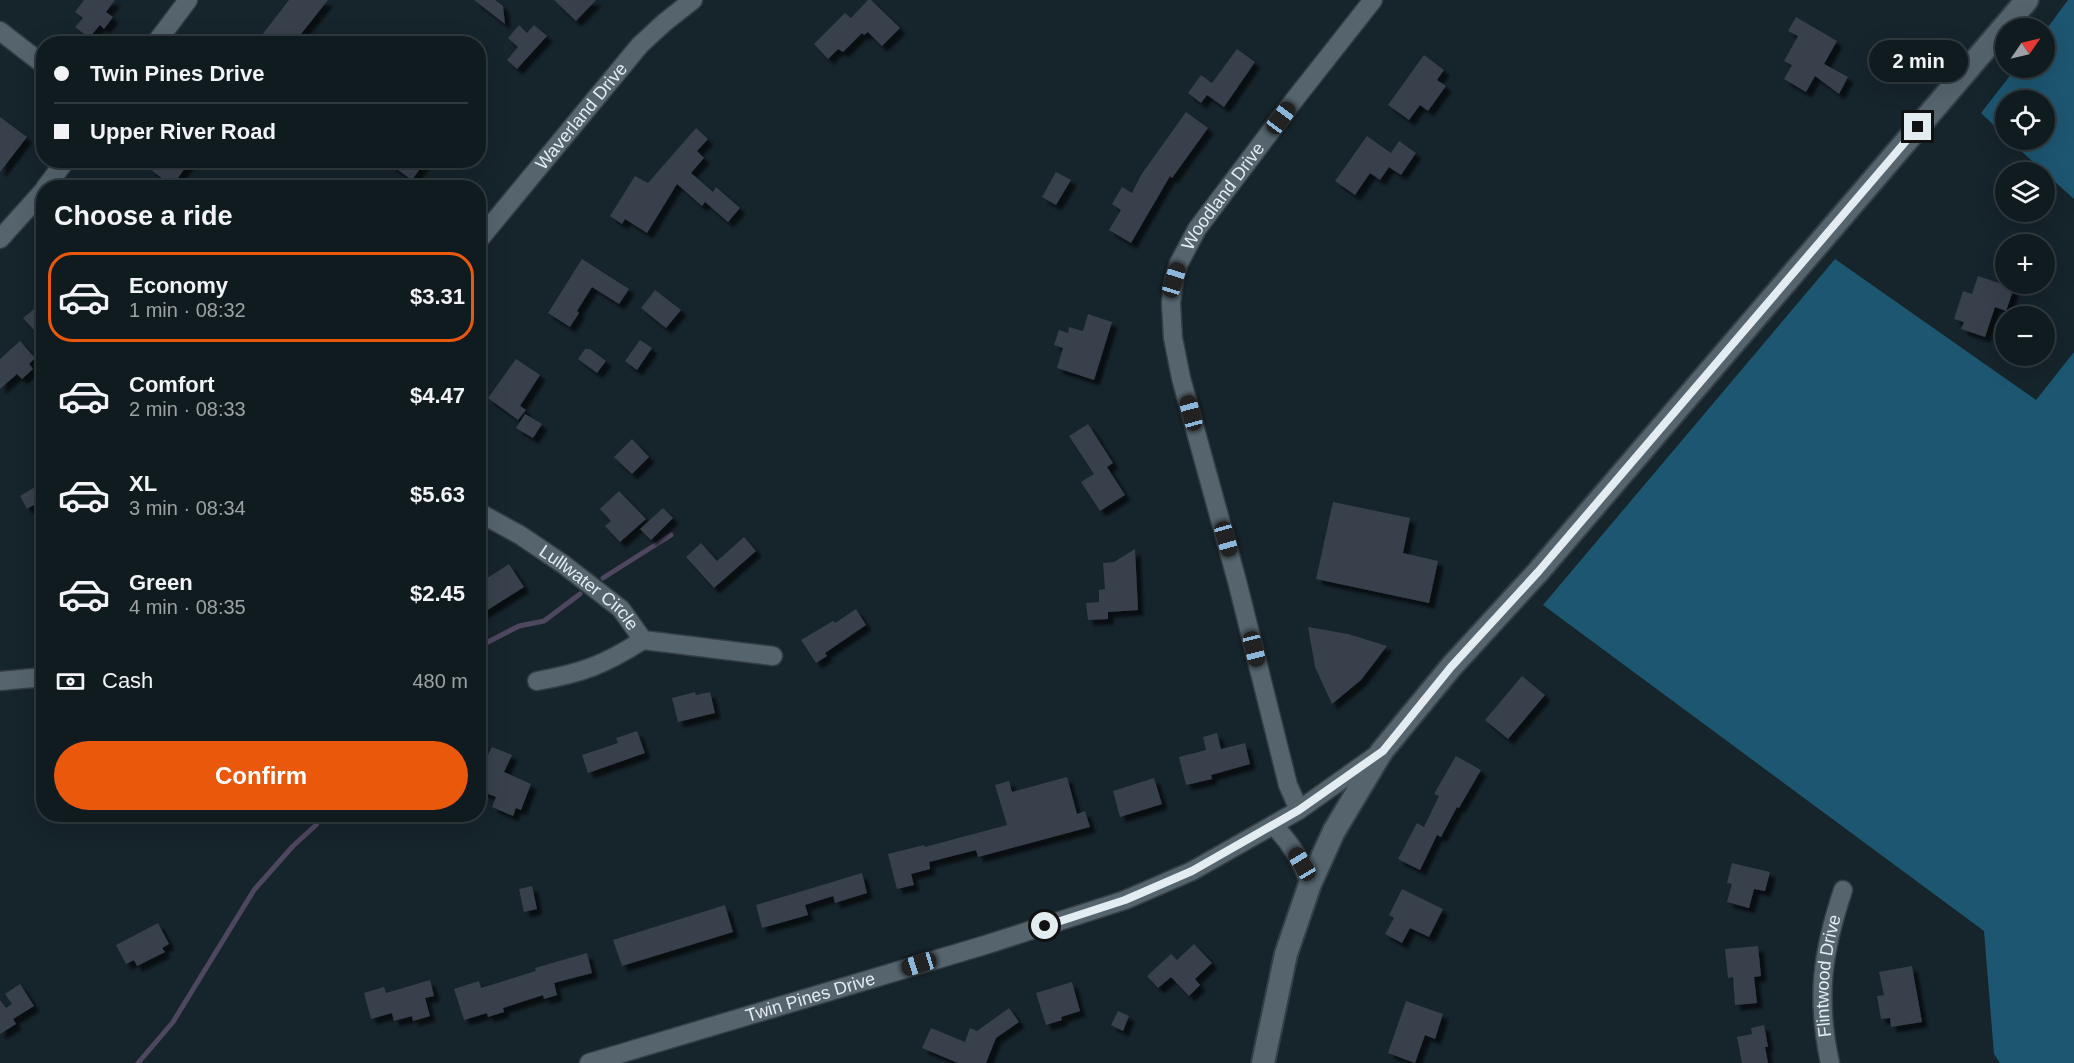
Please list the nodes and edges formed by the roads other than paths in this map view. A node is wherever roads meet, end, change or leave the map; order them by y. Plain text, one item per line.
1 (188, 0) edge
2 (693, 0) edge
3 (2027, 0) edge
4 (1366, 3) edge
5 (0, 31) edge
6 (161, 36) edge
7 (36, 59) edge
8 (60, 168) edge
9 (51, 180) edge
10 (36, 198) edge
11 (486, 231) edge
12 (0, 239) edge
13 (486, 516) edge
14 (643, 640) junction
15 (773, 656) dead end
16 (36, 678) edge
17 (0, 681) edge
18 (537, 681) dead end
19 (1383, 751) junction
20 (1299, 810) junction
21 (1273, 825) junction
22 (1310, 884) junction
23 (1843, 890) dead end
24 (589, 1063) edge
25 (1263, 1063) edge
26 (1830, 1063) edge

1 - 6 street
2 - 11 street, Waverland Drive
3 - 19 street
4 - 20 street, Woodland Drive
5 - 7 street
8 - 9 street
10 - 12 street
13 - 14 street, Lullwater Circle
14 - 15 street, Lullwater Circle
14 - 18 street
16 - 17 street
19 - 20 street, Twin Pines Drive
19 - 22 street
20 - 21 street, Twin Pines Drive
21 - 22 street
21 - 24 street, Twin Pines Drive
22 - 25 street
23 - 26 street, Flintwood Drive

